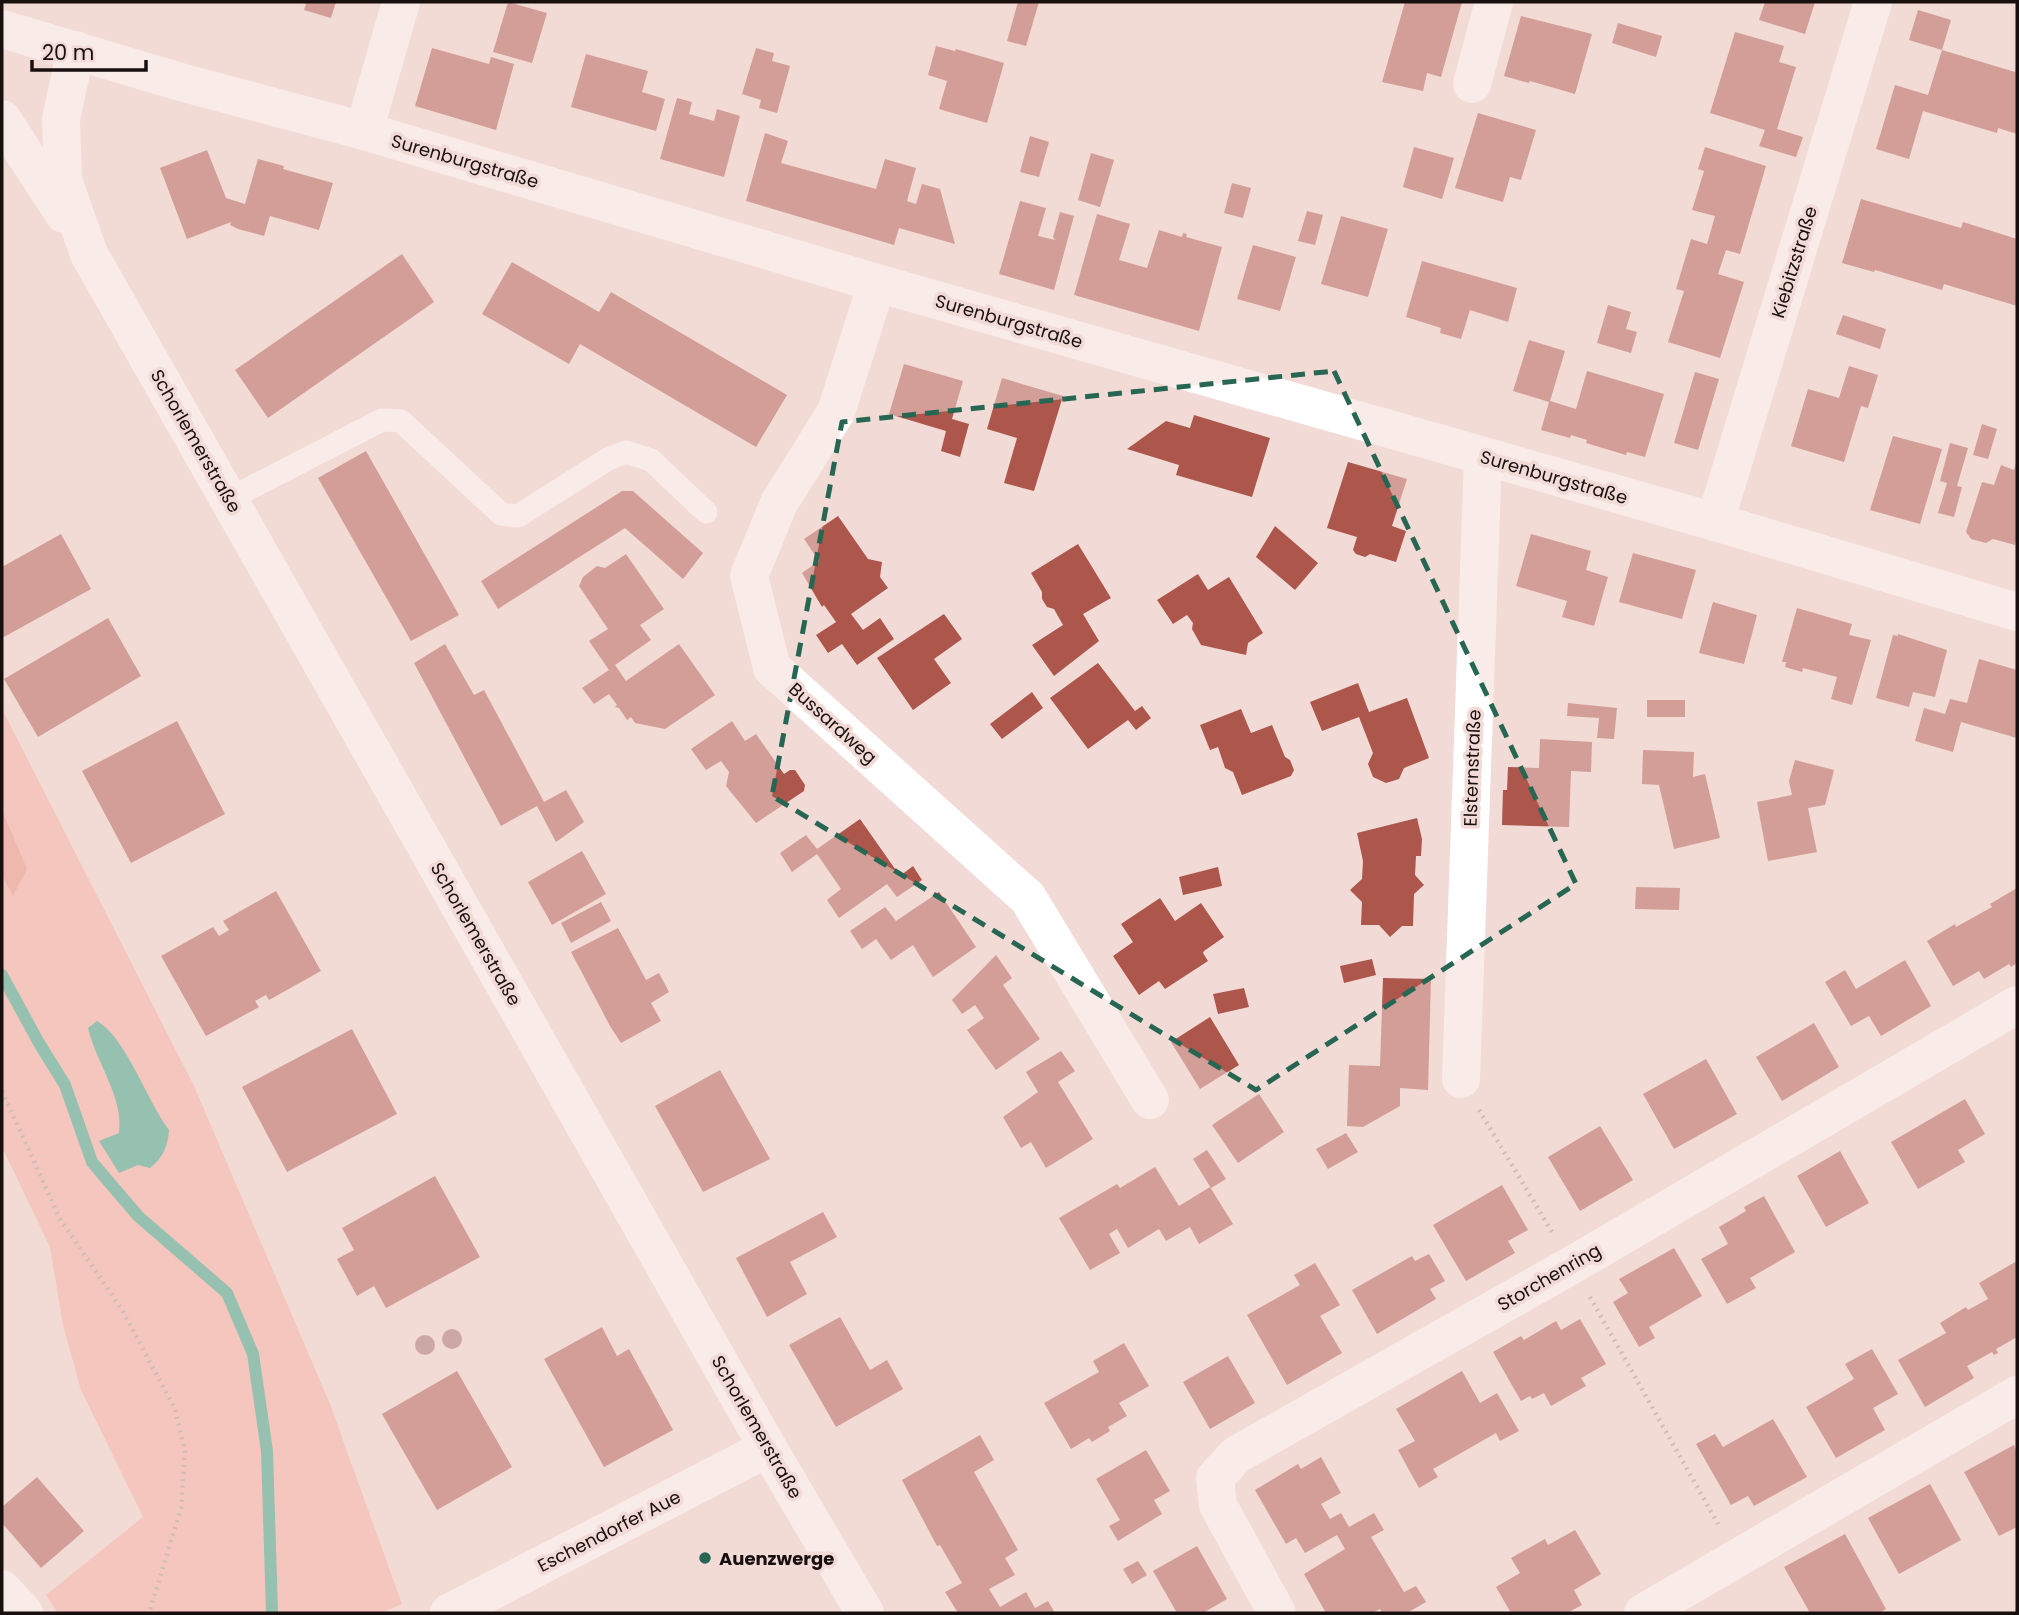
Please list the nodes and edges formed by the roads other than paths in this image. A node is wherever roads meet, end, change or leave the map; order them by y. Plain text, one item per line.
1 (401, 2) edge
2 (1494, 2) edge
3 (1874, 2) edge
4 (2, 29) edge
5 (76, 50) junction
6 (1472, 84) dead end
7 (2, 119) edge
8 (364, 131) junction
9 (89, 254) junction
10 (877, 283) junction
11 (1483, 457) junction
12 (229, 499) junction
13 (706, 512) dead end
14 (1715, 522) junction
15 (2017, 612) edge
16 (2017, 1005) edge
17 (1461, 1079) road end
18 (1150, 1100) dead end
19 (2017, 1395) edge
20 (768, 1448) junction
21 (2, 1589) edge
22 (24, 1613) edge
23 (449, 1613) edge
24 (866, 1613) edge
25 (1277, 1613) edge
26 (1643, 1613) edge

1 - 8 street
2 - 6 street
3 - 14 street, Kiebitzstraße
4 - 5 street, Surenburgstraße
5 - 8 street, Surenburgstraße
5 - 9 street, Schorlemerstraße
7 - 9 street, Schorlemerstraße
8 - 10 street, Surenburgstraße
9 - 12 street, Schorlemerstraße
10 - 11 street, Surenburgstraße
10 - 18 street, Bussardweg
11 - 14 street, Surenburgstraße
11 - 17 street, Elsternstraße
12 - 13 lane
12 - 20 street, Schorlemerstraße
14 - 15 street, Surenburgstraße
16 - 25 street, Storchenring
19 - 26 street
20 - 23 street, Eschendorfer Aue
20 - 24 street, Schorlemerstraße
21 - 22 street

